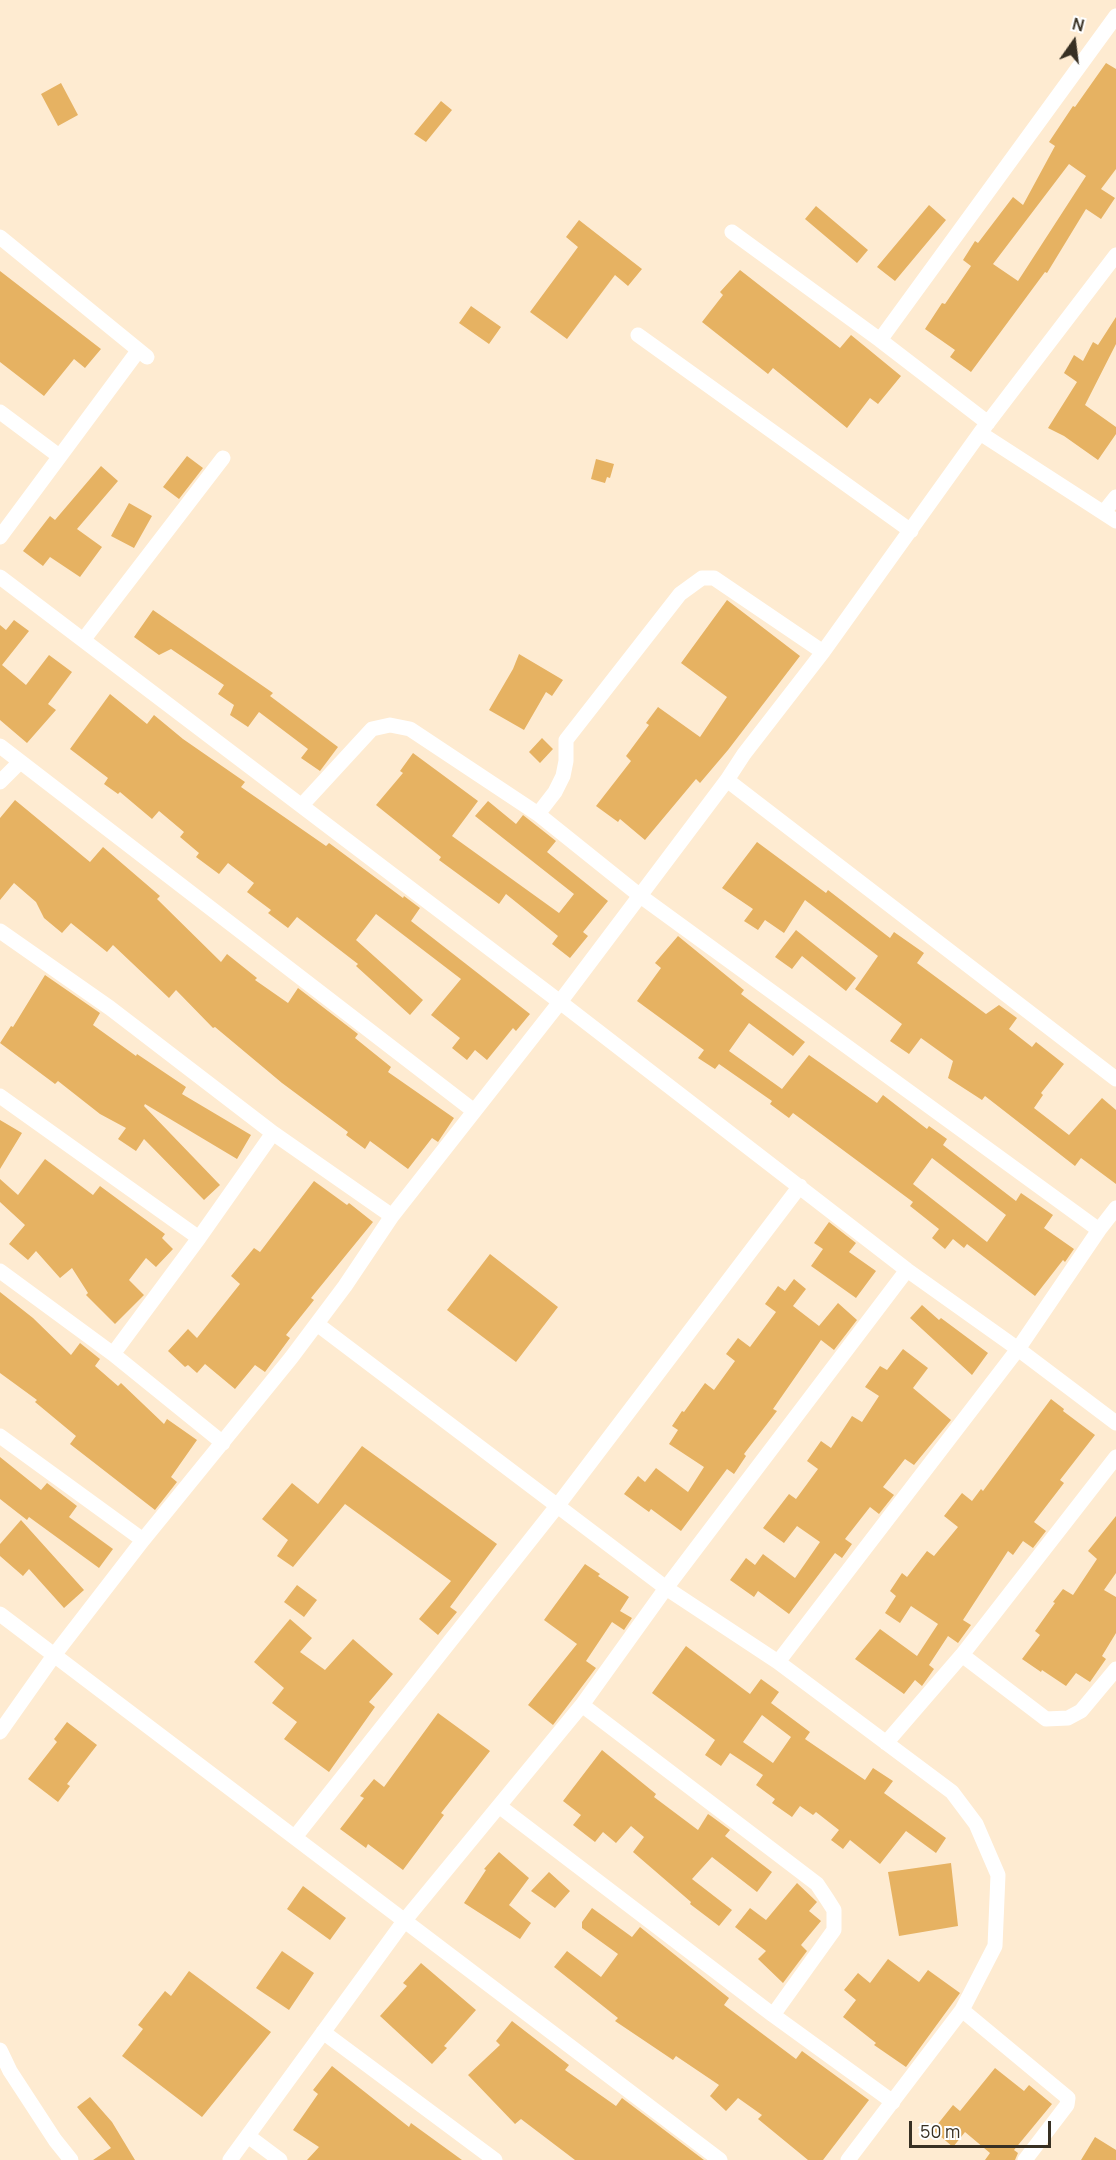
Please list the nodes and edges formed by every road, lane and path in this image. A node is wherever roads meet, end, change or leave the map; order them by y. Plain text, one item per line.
1 (1116, 16) edge
2 (732, 232) dead end
3 (0, 237) edge
4 (1116, 255) edge
5 (638, 335) dead end
6 (880, 340) junction
7 (0, 412) edge
8 (984, 428) junction
9 (59, 456) junction
10 (223, 458) dead end
11 (1116, 497) edge
12 (1110, 516) edge
13 (911, 531) junction
14 (0, 537) edge
15 (0, 577) edge
16 (84, 639) junction
17 (823, 652) junction
18 (0, 746) edge
19 (20, 762) junction
20 (727, 780) junction
21 (0, 782) edge
22 (302, 805) junction
23 (538, 814) junction
24 (639, 895) junction
25 (0, 931) edge
26 (560, 1002) junction
27 (1116, 1079) edge
28 (0, 1096) edge
29 (474, 1111) junction
30 (273, 1133) junction
31 (800, 1186) junction
32 (1116, 1209) edge
33 (392, 1216) junction
34 (1099, 1230) junction
35 (199, 1238) junction
36 (907, 1270) junction
37 (0, 1271) edge
38 (317, 1324) junction
39 (1018, 1349) junction
40 (112, 1354) junction
41 (1116, 1423) edge
42 (0, 1436) edge
43 (223, 1443) junction
44 (1116, 1457) edge
45 (558, 1506) junction
46 (143, 1540) junction
47 (666, 1588) junction
48 (0, 1614) edge
49 (55, 1654) junction
50 (962, 1655) junction
51 (778, 1662) junction
52 (1116, 1669) edge
53 (582, 1705) junction
54 (0, 1732) edge
55 (886, 1743) junction
56 (499, 1806) junction
57 (295, 1838) junction
58 (405, 1920) junction
59 (962, 2010) junction
60 (774, 2015) junction
61 (323, 2032) junction
62 (0, 2050) edge
63 (893, 2102) junction
64 (248, 2136) junction
65 (71, 2160) edge
66 (230, 2160) edge
67 (280, 2160) edge
68 (495, 2160) edge
69 (720, 2160) edge
70 (848, 2160) edge
71 (1025, 2160) edge

1 - 6 street
2 - 6 street
3 - 9 street
4 - 8 street
5 - 13 street
6 - 8 street
7 - 9 street
8 - 12 street
8 - 13 street
9 - 14 street
10 - 16 street
11 - 12 street
13 - 17 street
15 - 16 street
16 - 22 street
17 - 20 street
17 - 23 street
18 - 19 street
19 - 21 street
19 - 29 street
20 - 24 street
20 - 27 street
22 - 23 street
22 - 26 street
23 - 24 street
24 - 26 street
24 - 34 street
25 - 30 street
26 - 29 street
26 - 31 street
28 - 35 street
29 - 33 street
30 - 33 street
30 - 35 street
31 - 36 street
31 - 45 street
32 - 34 street
33 - 38 street
34 - 39 street
35 - 40 street
36 - 39 street
36 - 47 street
37 - 40 street
38 - 43 street
38 - 45 street
39 - 41 street
39 - 51 street
40 - 43 street
42 - 46 street
43 - 46 street
44 - 50 street
45 - 47 street
45 - 57 street
46 - 49 street
47 - 51 street
47 - 53 street
48 - 49 street
49 - 54 street
49 - 57 street
50 - 52 street
50 - 55 street
51 - 55 street
53 - 56 street
53 - 60 street
55 - 59 street
56 - 58 street
56 - 60 street
57 - 58 street
58 - 61 street
58 - 69 street
59 - 63 street
59 - 71 street
60 - 63 street
61 - 64 street
61 - 68 street
62 - 65 street
63 - 70 street
64 - 66 street
64 - 67 street

